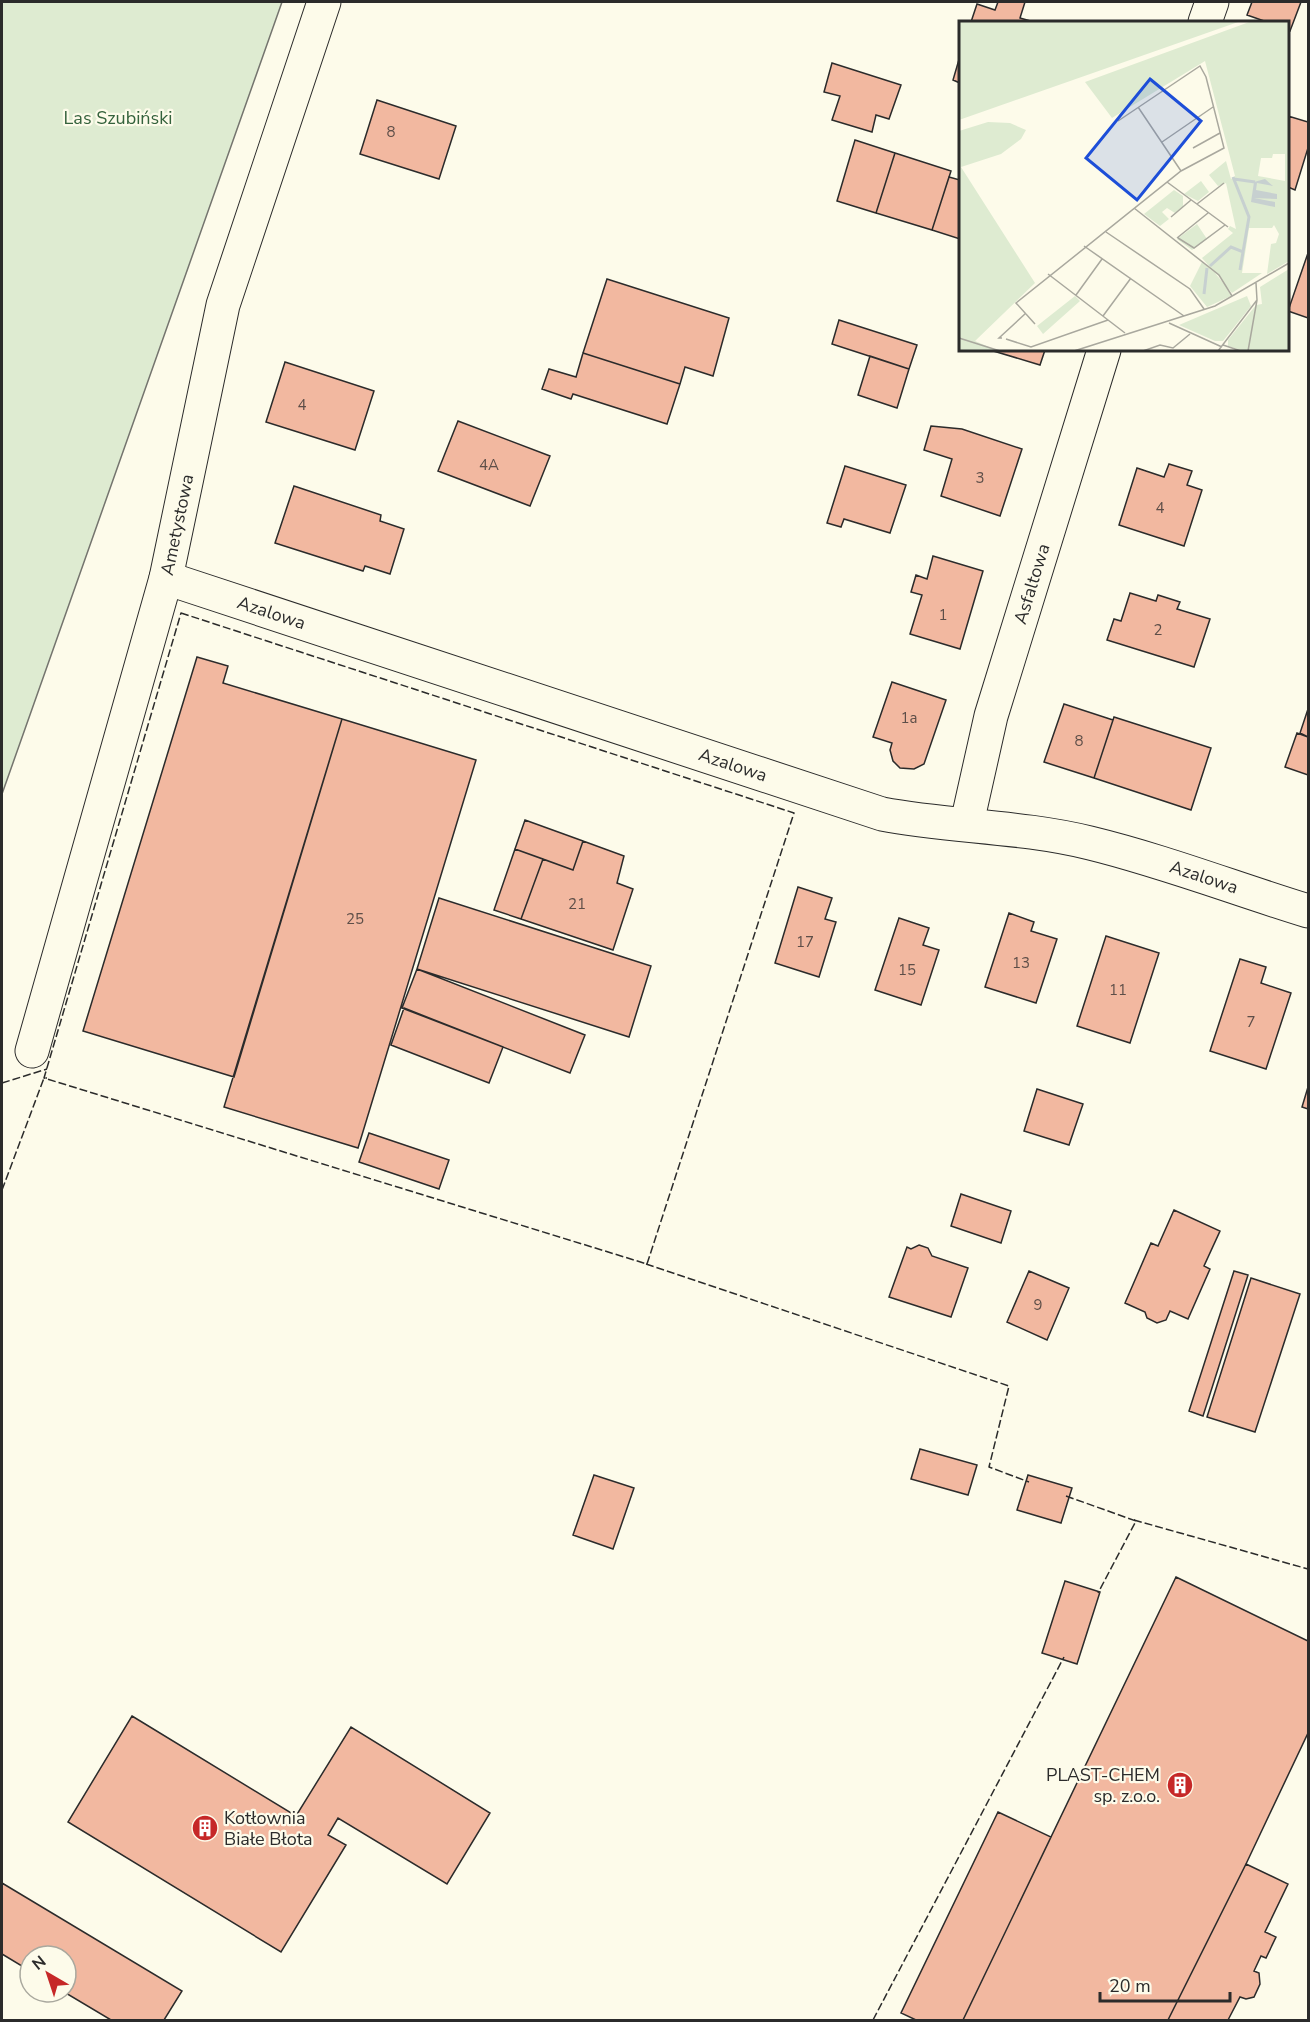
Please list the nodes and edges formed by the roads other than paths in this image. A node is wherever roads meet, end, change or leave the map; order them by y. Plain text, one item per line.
1 (324, 2) edge
2 (1212, 2) edge
3 (1205, 21) edge
4 (1104, 351) edge
5 (166, 578) junction
6 (967, 823) junction
7 (1308, 911) edge
8 (32, 1051) dead end

1 - 5 street, Ametystowa
2 - 3 street
4 - 6 street, Asfaltowa
5 - 6 street, Azalowa
5 - 8 street, Ametystowa
6 - 7 street, Azalowa

